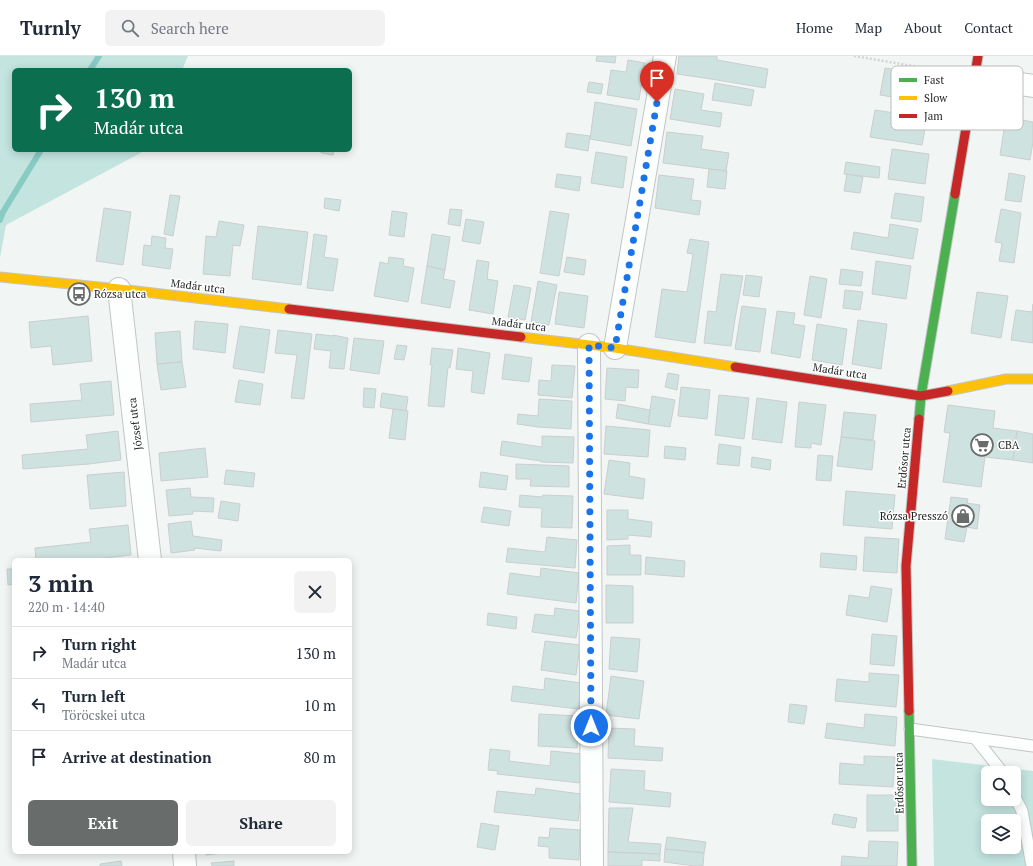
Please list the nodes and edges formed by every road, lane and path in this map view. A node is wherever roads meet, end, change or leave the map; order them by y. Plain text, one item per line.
1 (665, 56) edge
2 (854, 56) edge
3 (976, 66) edge
4 (1023, 82) edge
5 (1033, 86) edge
6 (965, 130) edge
7 (4, 278) edge
8 (119, 289) junction
9 (589, 345) junction
10 (615, 348) junction
11 (1033, 379) edge
12 (921, 396) junction
13 (150, 558) edge
14 (910, 729) junction
15 (975, 738) junction
16 (1033, 746) edge
17 (997, 766) edge
18 (1020, 806) edge
19 (184, 854) edge
20 (185, 866) edge
21 (592, 866) edge
22 (912, 866) edge
23 (1032, 866) edge

1 - 10 street
2 - 3 path
4 - 5 street
6 - 12 street, Erdősor utca
7 - 8 street, Madár utca
8 - 9 street, Madár utca
8 - 13 street, József utca
9 - 10 street, Madár utca
9 - 21 street
10 - 12 street, Madár utca
11 - 12 street, Madár utca
12 - 14 street, Erdősor utca
14 - 15 lane
14 - 22 street, Erdősor utca
15 - 16 lane
15 - 17 lane
18 - 23 lane
19 - 20 street

